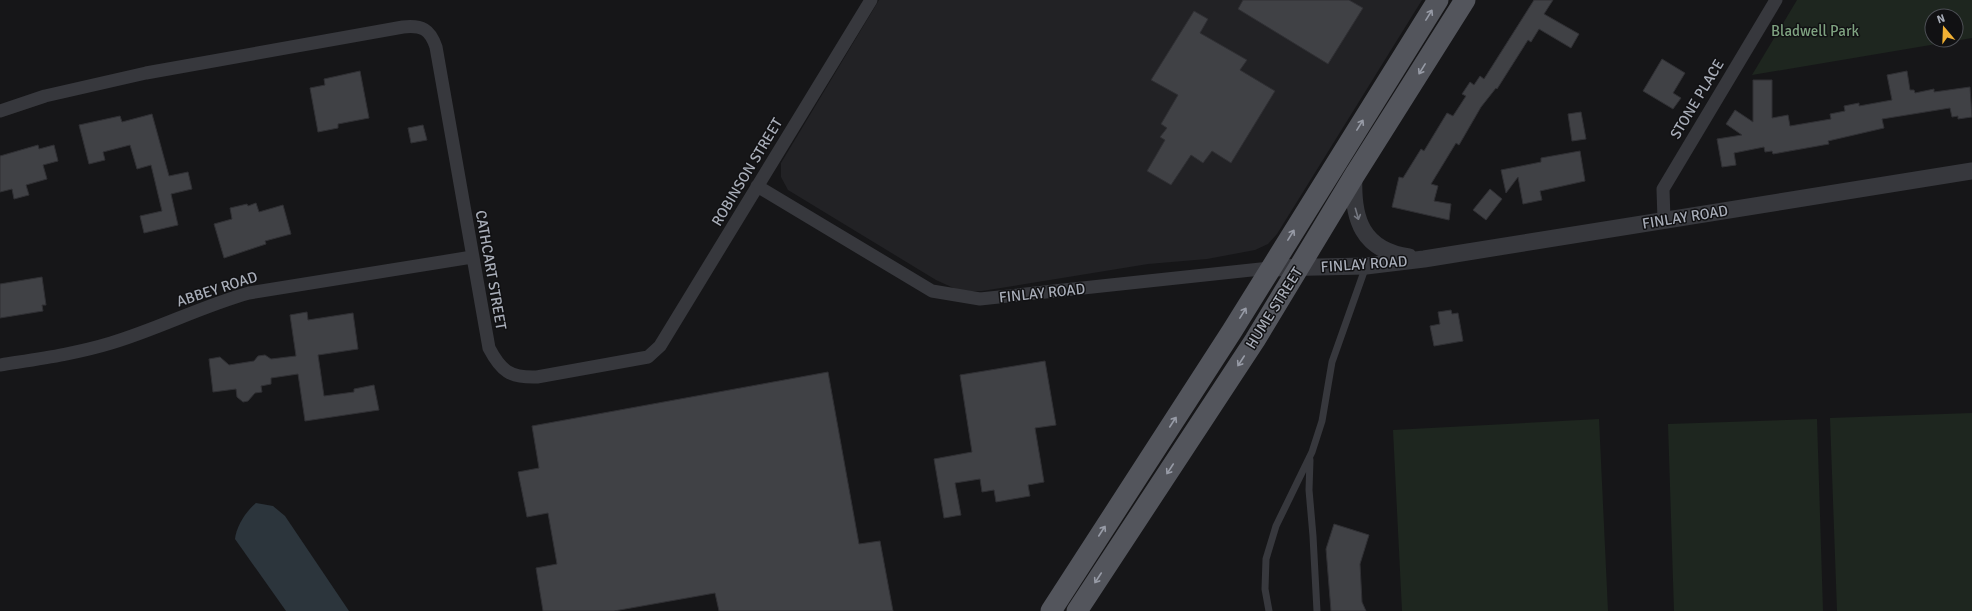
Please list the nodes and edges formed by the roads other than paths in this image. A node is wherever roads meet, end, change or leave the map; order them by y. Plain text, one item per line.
1 (870, 0) edge
2 (1438, 0) edge
3 (1465, 0) edge
4 (1776, 0) edge
5 (0, 111) edge
6 (1972, 171) edge
7 (1354, 176) junction
8 (757, 186) junction
9 (1664, 220) junction
10 (472, 257) junction
11 (1424, 259) junction
12 (1366, 266) junction
13 (1270, 268) junction
14 (1299, 268) junction
15 (648, 357) joint
16 (0, 365) edge
17 (1310, 456) junction
18 (1051, 611) edge
19 (1077, 611) edge
20 (1269, 611) edge
21 (1317, 611) edge

1 - 8 street, ROBINSON STREET
13 -> 2 main road, HUME STREET
3 -> 7 main road, HUME STREET
4 - 9 street, STONE PLACE
5 - 10 street, CATHCART STREET
6 - 9 street, FINLAY ROAD
7 -> 11 street
7 - 14 main road, HUME STREET
8 - 13 street, FINLAY ROAD
8 - 15 street, ROBINSON STREET
9 - 11 street, FINLAY ROAD
10 - 15 street, CATHCART STREET
10 - 16 street, ABBEY ROAD
11 - 12 street, FINLAY ROAD
12 - 14 street, FINLAY ROAD
12 - 17 lane
13 - 14 street, FINLAY ROAD
18 -> 13 main road, HUME STREET
14 -> 19 main road, HUME STREET
17 - 20 lane
17 - 21 lane

